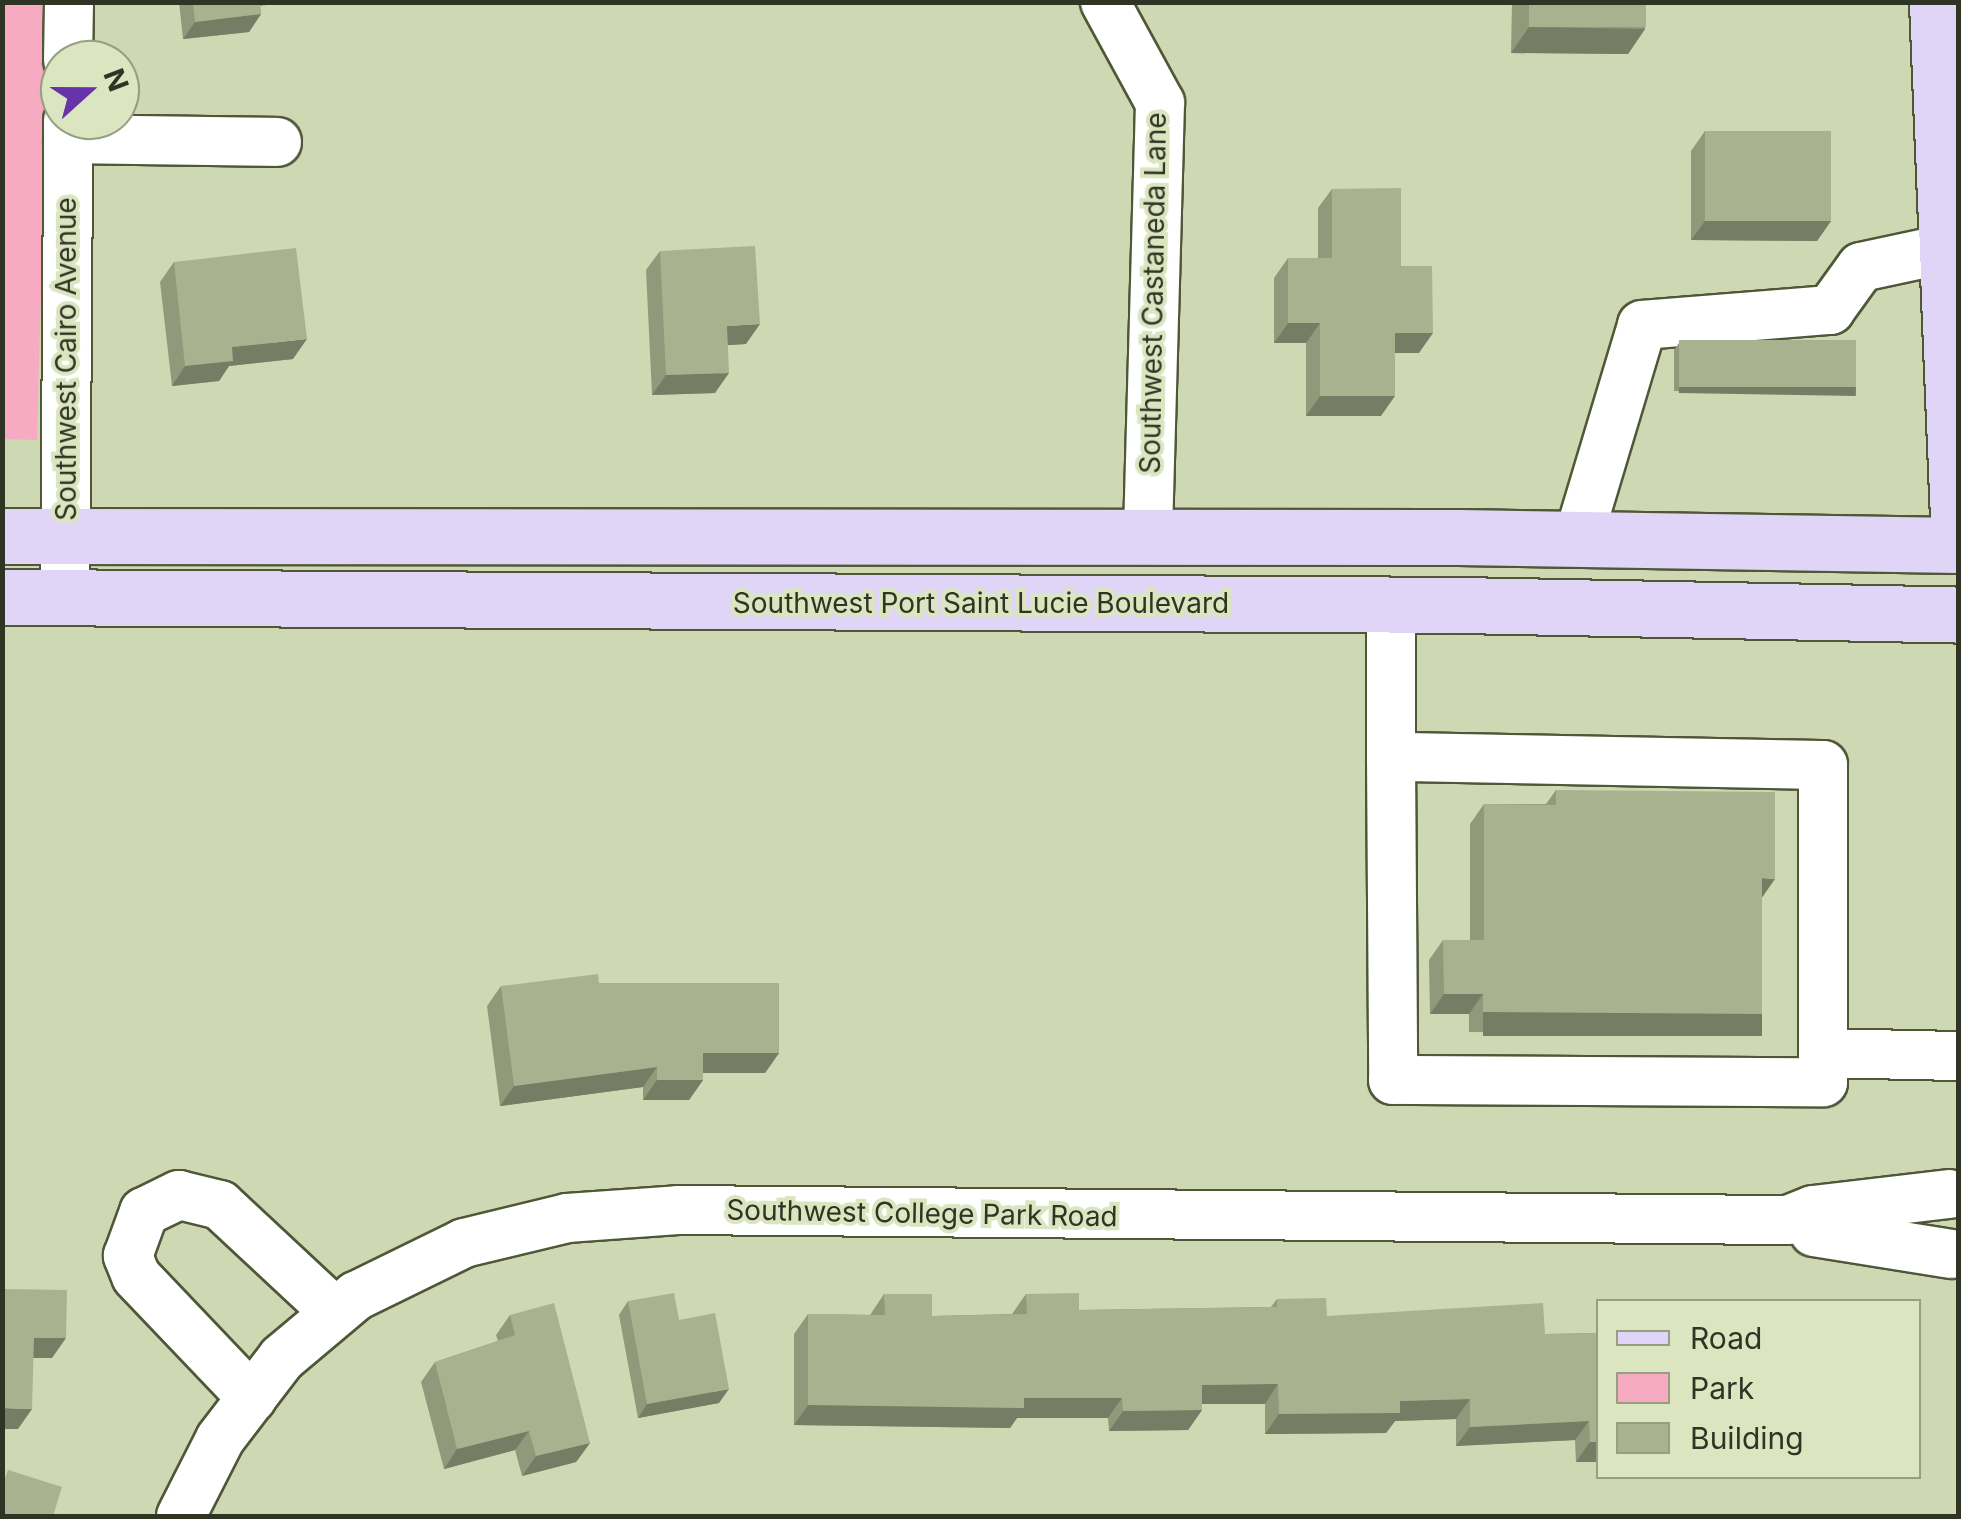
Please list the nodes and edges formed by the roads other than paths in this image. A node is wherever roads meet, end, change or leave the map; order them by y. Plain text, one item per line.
1 (69, 2) edge
2 (1105, 2) edge
3 (1937, 2) edge
4 (68, 40) edge
5 (140, 134) edge
6 (68, 140) edge
7 (276, 142) dead end
8 (1944, 250) junction
9 (1958, 518) edge
10 (2, 536) edge
11 (1148, 537) junction
12 (65, 538) junction
13 (1578, 539) junction
14 (1958, 545) edge
15 (2, 597) edge
16 (65, 598) junction
17 (1391, 605) junction
18 (1958, 615) edge
19 (1391, 756) junction
20 (1824, 1053) junction
21 (1958, 1056) edge
22 (1954, 1188) edge
23 (1788, 1220) junction
24 (1955, 1259) edge
25 (336, 1313) junction
26 (252, 1398) junction
27 (180, 1516) edge

1 - 4 street
2 - 11 street, Southwest Castaneda Lane
3 - 8 main road
5 - 7 street
6 - 12 street, Southwest Cairo Avenue
8 - 9 main road
8 - 13 street
10 - 12 main road
11 - 12 main road
11 - 13 main road
12 - 16 street, Southwest Cairo Avenue
13 - 14 main road
15 - 16 main road, Southwest Port Saint Lucie Boulevard
16 - 17 main road, Southwest Port Saint Lucie Boulevard
17 - 18 main road, Southwest Port Saint Lucie Boulevard
17 - 19 street
19 - 20 street
19 - 20 street
20 - 21 street
22 - 23 street, Southwest College Park Road
22 - 24 street
23 - 24 street, Southwest College Park Road
23 - 25 street, Southwest College Park Road
25 - 26 street, Southwest College Park Road
25 - 26 street
26 - 27 street, Southwest College Park Road

